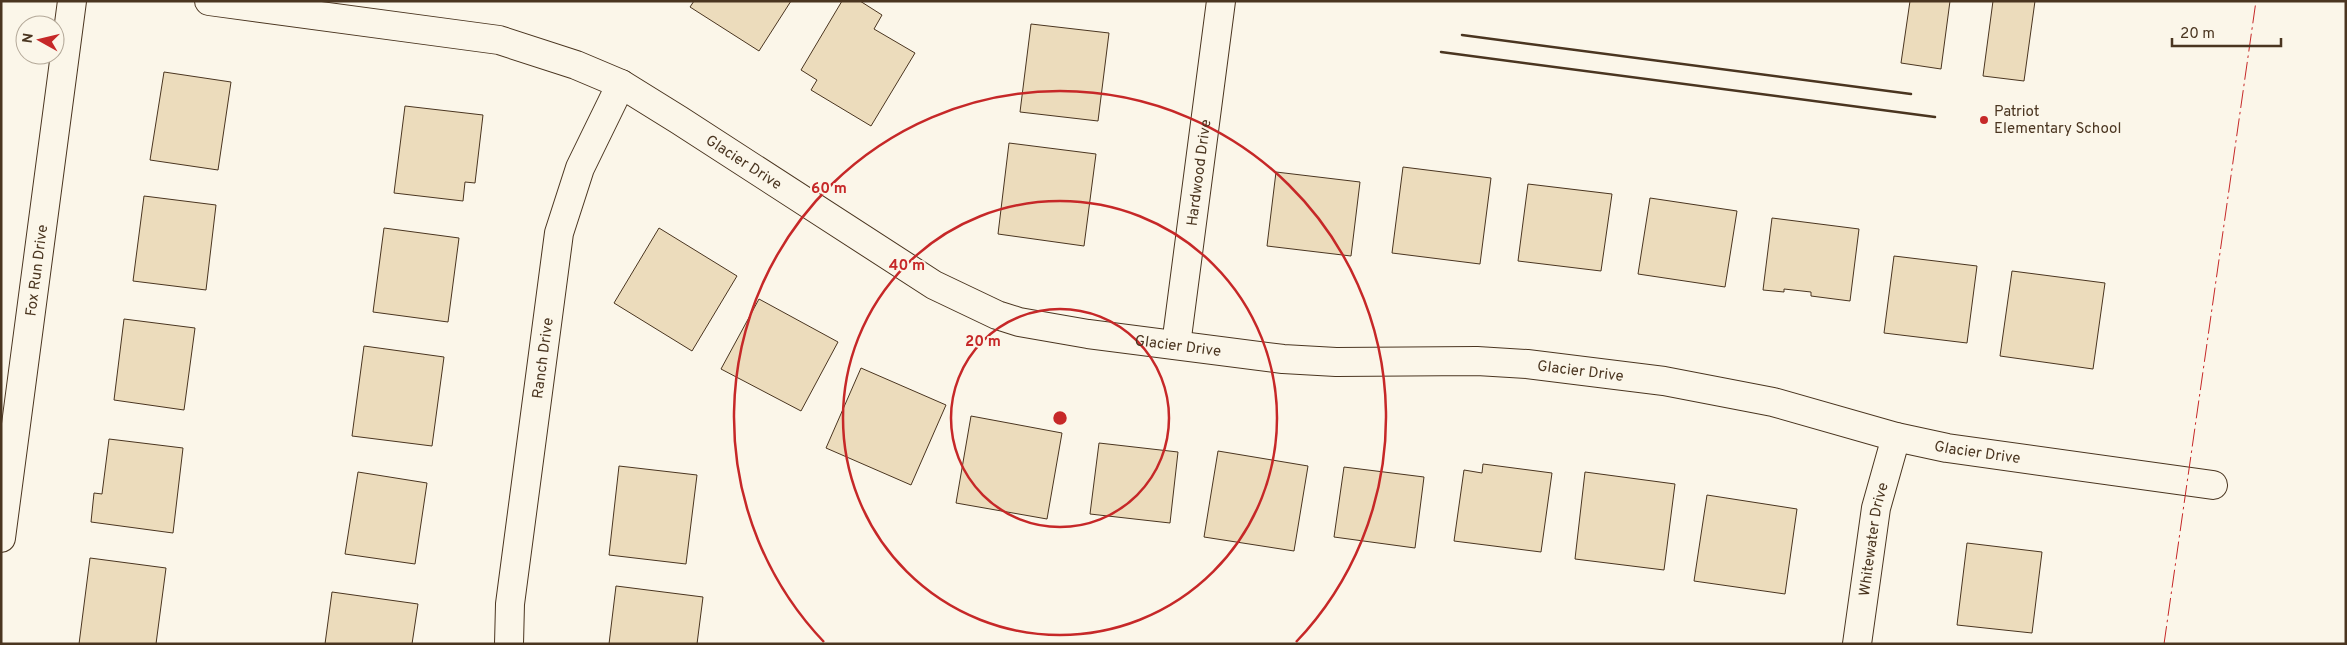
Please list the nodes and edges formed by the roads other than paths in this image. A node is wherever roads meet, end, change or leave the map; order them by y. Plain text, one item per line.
1 (72, 1) edge
2 (209, 1) edge
3 (1221, 1) edge
4 (621, 84) junction
5 (1176, 345) junction
6 (1896, 437) junction
7 (2213, 484) dead end
8 (1, 538) edge
9 (509, 644) edge
10 (1857, 644) edge

1 - 8 street, Fox Run Drive
2 - 4 street, Glacier Drive
3 - 5 street, Hardwood Drive
4 - 5 street, Glacier Drive
4 - 9 street, Ranch Drive
5 - 6 street, Glacier Drive
6 - 7 street, Glacier Drive
6 - 10 street, Whitewater Drive

